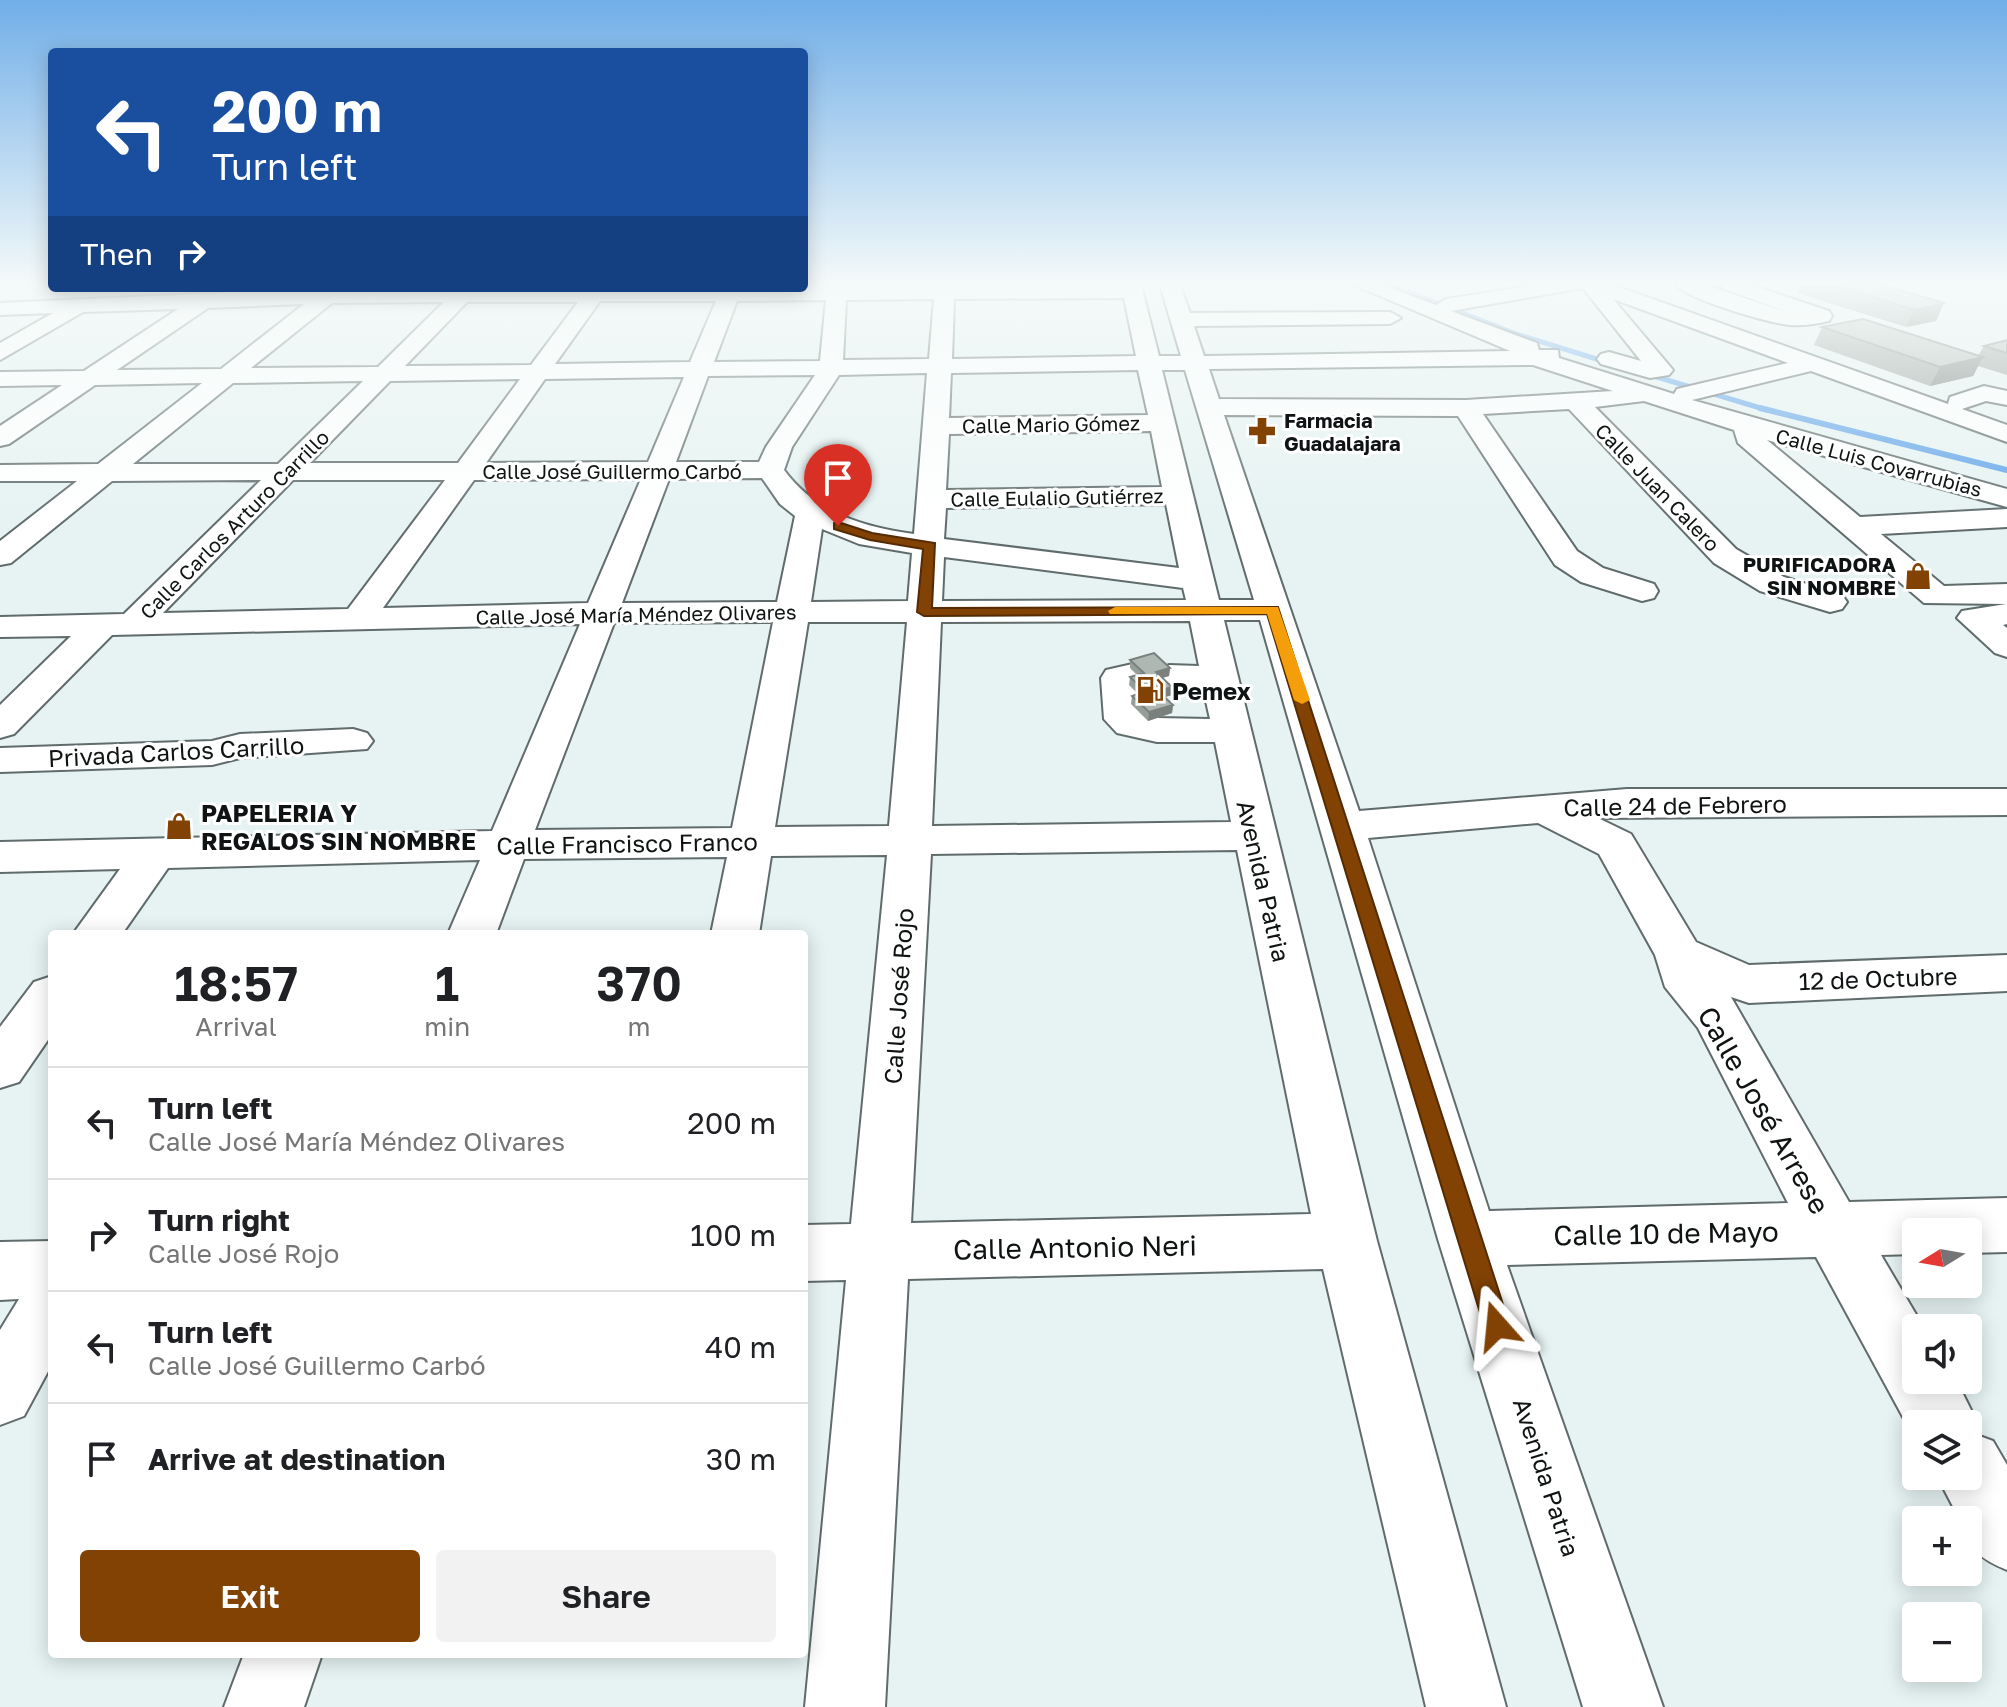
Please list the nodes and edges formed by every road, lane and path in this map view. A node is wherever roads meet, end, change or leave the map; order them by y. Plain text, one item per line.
1 (111, 365) edge
2 (240, 365) edge
3 (393, 365) edge
4 (545, 365) edge
5 (702, 365) edge
6 (831, 365) edge
7 (942, 365) edge
8 (962, 365) edge
9 (1167, 365) edge
10 (1181, 365) edge
11 (1298, 365) edge
12 (1566, 365) edge
13 (1580, 365) edge
14 (1634, 365) edge
15 (1655, 365) edge
16 (1809, 365) joint
17 (1836, 365) edge
18 (942, 368) junction
19 (831, 369) junction
20 (700, 370) junction
21 (540, 372) junction
22 (384, 374) junction
23 (226, 376) junction
24 (0, 379) edge
25 (90, 379) junction
26 (1697, 391) junction
27 (1648, 395) junction
28 (2007, 398) edge
29 (1959, 402) junction
30 (1577, 403) junction
31 (1466, 408) junction
32 (2007, 419) edge
33 (1164, 423) junction
34 (938, 426) junction
35 (1750, 427) junction
36 (2007, 434) edge
37 (0, 438) edge
38 (770, 470) junction
39 (288, 471) junction
40 (467, 471) junction
41 (659, 471) junction
42 (105, 472) junction
43 (0, 473) edge
44 (1180, 495) junction
45 (2007, 498) edge
46 (933, 499) junction
47 (810, 513) junction
48 (2007, 518) edge
49 (1854, 526) junction
50 (930, 546) junction
51 (0, 556) edge
52 (1642, 591) dead end
53 (2007, 594) edge
54 (1201, 595) junction
55 (1830, 602) dead end
56 (1273, 610) junction
57 (924, 612) junction
58 (603, 613) junction
59 (793, 613) junction
60 (2007, 614) edge
61 (358, 619) junction
62 (117, 624) junction
63 (0, 627) edge
64 (2007, 646) edge
65 (1219, 677) junction
66 (0, 726) edge
67 (1231, 730) junction
68 (353, 741) dead end
69 (0, 760) edge
70 (2007, 802) edge
71 (1622, 823) junction
72 (1343, 826) junction
73 (1254, 836) junction
74 (910, 838) junction
75 (750, 841) junction
76 (509, 845) junction
77 (155, 854) junction
78 (0, 857) edge
79 (100, 930) edge
80 (474, 930) edge
81 (736, 930) edge
82 (2007, 973) edge
83 (1733, 1000) junction
84 (48, 1001) edge
85 (0, 1067) edge
86 (2007, 1225) edge
87 (1832, 1229) junction
88 (1468, 1239) junction
89 (1347, 1241) junction
90 (879, 1252) junction
91 (808, 1253) edge
92 (48, 1270) edge
93 (0, 1271) edge
94 (48, 1310) edge
95 (1902, 1352) edge
96 (0, 1392) edge
97 (1982, 1490) edge
98 (2007, 1534) edge
99 (282, 1658) edge
100 (264, 1707) edge
101 (845, 1707) edge
102 (1466, 1707) edge
103 (1623, 1707) edge

1 - 25 street
2 - 23 street
3 - 22 street, Calle Carlos Arturo Carrillo
4 - 21 street
5 - 20 street
6 - 19 street
7 - 18 street, Calle José Rojo
8 - 18 street
9 - 33 street, Avenida Patria
10 - 56 street, Avenida Patria
11 - 31 street
12 - 27 street, Calle Luis Covarrubias
13 - 26 street, Calle Luis Covarrubias
14 - 15 street
16 - 26 street
16 - 36 street
17 - 29 street
18 - 19 street
18 - 34 street, Calle José Rojo
19 - 20 street
19 - 38 street
20 - 21 street
20 - 41 street
21 - 22 street
21 - 40 street
22 - 23 street
22 - 39 street, Calle Carlos Arturo Carrillo
23 - 25 street
23 - 42 street
24 - 25 street
25 - 37 street
26 - 35 street, Calle Luis Covarrubias
27 - 30 street
27 - 35 street, Calle Luis Covarrubias
28 - 29 street
29 - 32 street
30 - 31 street
30 - 55 street, Calle Juan Calero
31 - 52 street
33 - 34 street, Calle Mario Gómez
33 - 44 street, Avenida Patria
34 - 46 street, Calle José Rojo
35 - 45 street, Calle Luis Covarrubias
35 - 49 street
38 - 41 street, Calle José Guillermo Carbó
38 - 47 street, Calle José Guillermo Carbó
39 - 40 street, Calle José Guillermo Carbó
39 - 42 street, Calle José Guillermo Carbó
39 - 62 street, Calle Carlos Arturo Carrillo
40 - 41 street, Calle José Guillermo Carbó
40 - 61 street
41 - 58 street
42 - 43 street, Calle José Guillermo Carbó
42 - 51 street
44 - 46 street, Calle Eulalio Gutiérrez
44 - 54 street, Avenida Patria
46 - 50 street, Calle José Rojo
47 - 50 street, Calle José Guillermo Carbó
47 - 59 street
48 - 49 street
49 - 53 street
50 - 54 street, Calle José Guillermo Carbó
50 - 57 street, Calle José Rojo
54 - 56 street, Calle José María Méndez Olivares
54 - 57 street, Calle José María Méndez Olivares
54 - 65 street, Avenida Patria
56 - 72 street, Avenida Patria
57 - 59 street, Calle José María Méndez Olivares
57 - 74 street, Calle José Rojo
58 - 59 street, Calle José María Méndez Olivares
58 - 61 street, Calle José María Méndez Olivares
58 - 76 street
59 - 75 street
60 - 64 street
61 - 62 street, Calle José María Méndez Olivares
62 - 63 street, Calle José María Méndez Olivares
62 - 66 street, Calle Carlos Arturo Carrillo
65 - 67 street, Avenida Patria
65 - 67 street
67 - 73 street, Avenida Patria
68 - 69 street, Privada Carlos Carrillo
70 - 71 street, Calle 24 de Febrero
71 - 72 street, Calle 24 de Febrero
71 - 83 street, Calle José Arrese
72 - 88 street, Avenida Patria
73 - 74 street, Calle Francisco Franco
73 - 89 street, Avenida Patria
74 - 75 street, Calle Francisco Franco
74 - 90 street, Calle José Rojo
75 - 76 street, Calle Francisco Franco
75 - 81 street
76 - 77 street, Calle Francisco Franco
76 - 80 street
77 - 78 street, Calle Francisco Franco
77 - 79 street
82 - 83 street, 12 de Octubre
83 - 87 street, Calle José Arrese
84 - 85 street
86 - 87 street, Calle 10 de Mayo
87 - 88 street, Calle 10 de Mayo
87 - 95 street, Calle José Arrese
88 - 103 street, Avenida Patria
89 - 90 street, Calle Antonio Neri
89 - 102 street, Avenida Patria
90 - 91 street, Calle Antonio Neri
90 - 101 street, Calle José Rojo
92 - 93 street
94 - 96 street
97 - 98 street
99 - 100 street

